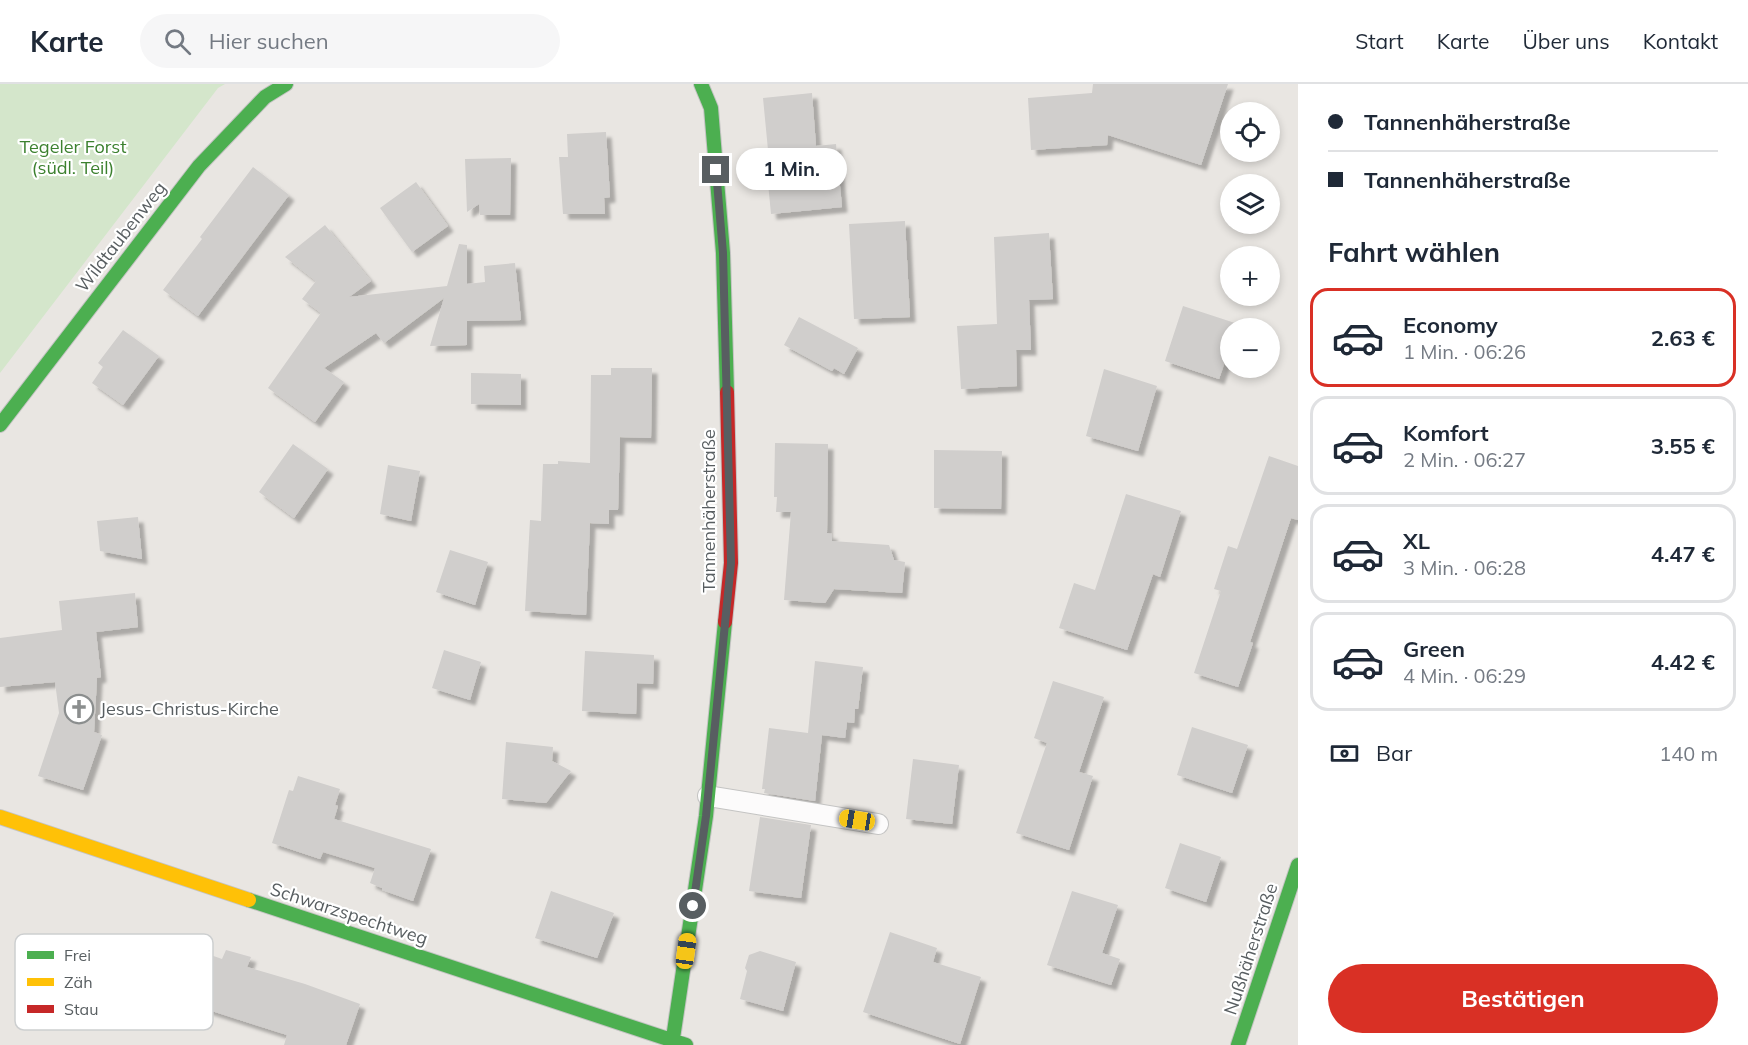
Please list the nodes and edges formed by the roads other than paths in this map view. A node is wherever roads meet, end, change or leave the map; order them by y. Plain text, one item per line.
1 (286, 84) edge
2 (701, 84) edge
3 (0, 425) edge
4 (708, 796) junction
5 (0, 817) edge
6 (878, 824) dead end
7 (1298, 865) edge
8 (677, 1044) edge
9 (1238, 1045) edge

1 - 3 street, Wildtaubenweg
2 - 4 street, Tannenhäherstraße
4 - 6 lane
4 - 8 street, Tannenhäherstraße
5 - 8 street, Schwarzspechtweg
7 - 9 street, Nußhäherstraße

